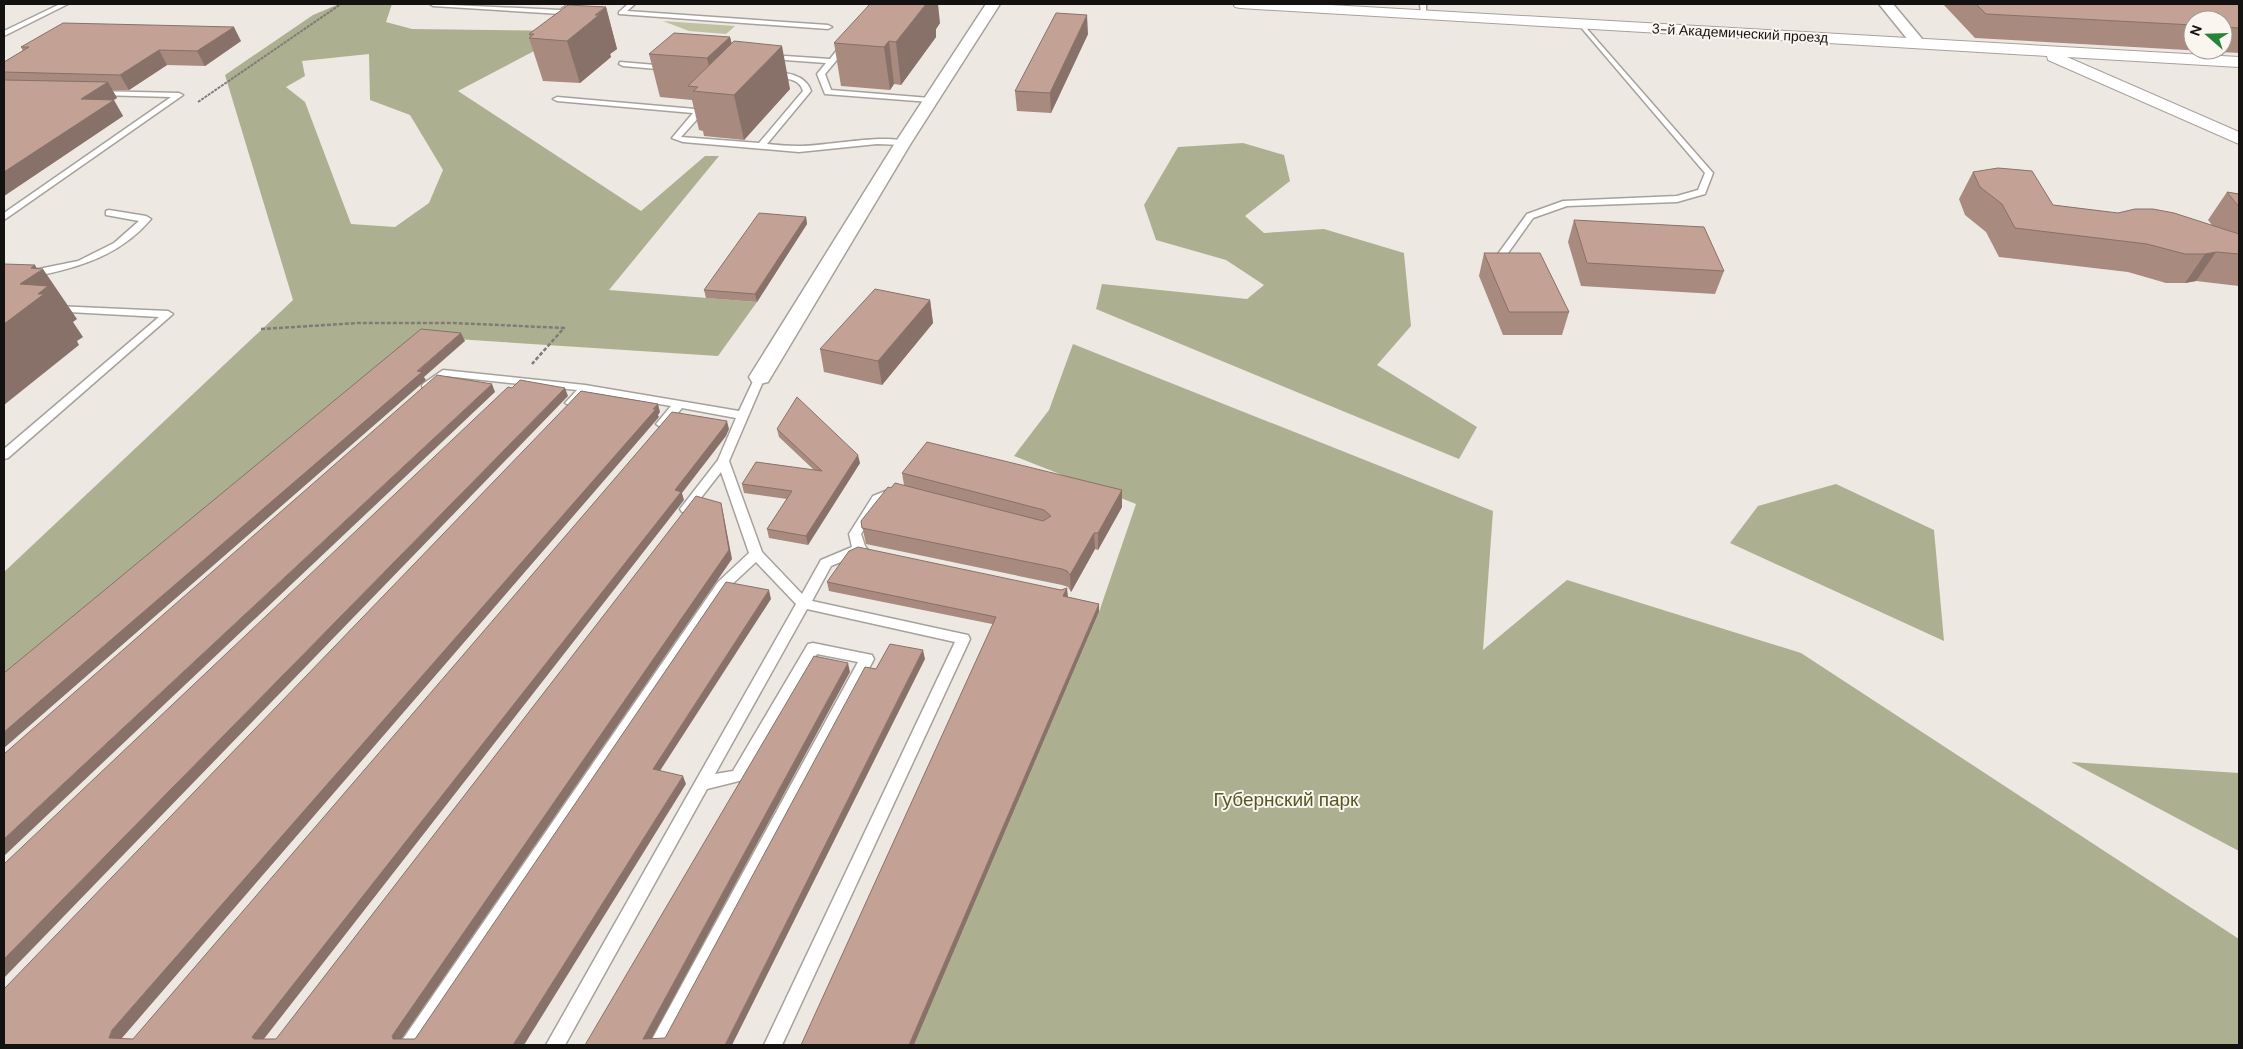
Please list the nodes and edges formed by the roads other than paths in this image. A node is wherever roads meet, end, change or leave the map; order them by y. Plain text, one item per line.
1 (65, 4) edge
2 (432, 4) edge
3 (444, 4) edge
4 (573, 4) edge
5 (632, 4) edge
6 (992, 4) edge
7 (1240, 4) edge
8 (1886, 4) edge
9 (486, 5) edge
10 (1423, 9) edge
11 (1581, 24) junction
12 (828, 27) dead end
13 (4, 34) edge
14 (848, 42) edge
15 (1918, 43) junction
16 (2041, 51) junction
17 (785, 58) dead end
18 (831, 61) junction
19 (2239, 62) edge
20 (623, 64) dead end
21 (680, 69) edge
22 (766, 75) edge
23 (91, 93) edge
24 (557, 99) dead end
25 (930, 100) junction
26 (2239, 139) edge
27 (903, 143) junction
28 (760, 147) junction
29 (109, 213) dead end
30 (4, 217) edge
31 (1500, 258) edge
32 (4, 279) edge
33 (42, 308) edge
34 (760, 377) joint
35 (517, 381) junction
36 (585, 388) junction
37 (420, 392) edge
38 (502, 394) edge
39 (679, 404) junction
40 (742, 415) junction
41 (558, 416) edge
42 (653, 434) edge
43 (4, 455) edge
44 (723, 461) junction
45 (902, 494) edge
46 (674, 524) edge
47 (859, 549) junction
48 (878, 553) edge
49 (756, 554) junction
50 (804, 604) junction
51 (703, 783) junction
52 (409, 1045) edge
53 (555, 1045) edge
54 (658, 1045) edge
55 (773, 1045) edge

1 - 13 lane
2 - 3 lane
3 - 9 lane
4 - 9 lane
5 - 12 lane
6 - 25 street
7 - 10 street, 3-й Академический проезд
8 - 15 street
10 - 11 street, 3-й Академический проезд
11 - 15 street, 3-й Академический проезд
11 - 31 lane
14 - 18 lane
15 - 16 street, 3-й Академический проезд
16 - 19 street, 3-й Академический проезд
16 - 26 street
17 - 18 lane
18 - 25 lane
20 - 21 lane
22 - 28 lane
23 - 30 lane
24 - 28 lane
25 - 27 street
27 - 28 lane
27 - 34 street
29 - 32 lane
33 - 43 lane
34 - 40 lane
35 - 36 lane
35 - 37 lane
35 - 38 lane
36 - 39 lane
36 - 41 lane
39 - 40 lane
39 - 42 lane
40 - 44 lane
44 - 46 lane
44 - 49 lane
45 - 47 lane
47 - 48 lane
47 - 50 lane
49 - 50 lane
49 - 52 lane
50 - 51 lane
50 - 55 lane
51 - 53 lane
51 - 54 lane

